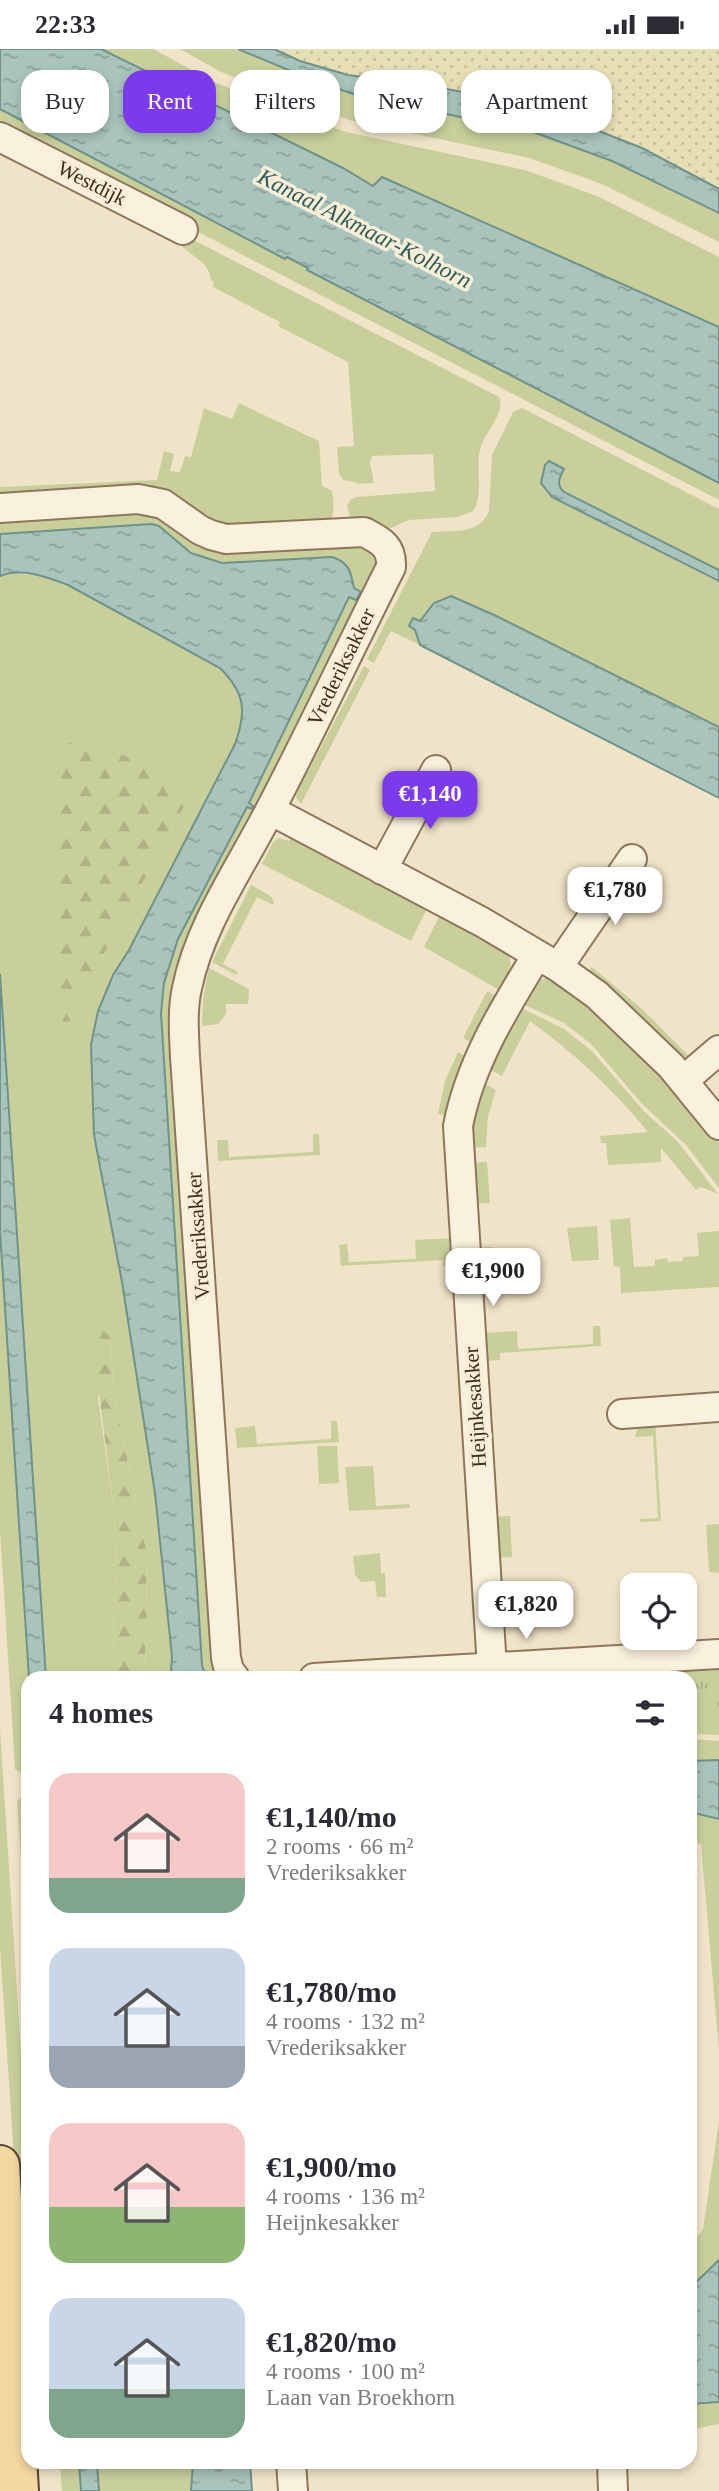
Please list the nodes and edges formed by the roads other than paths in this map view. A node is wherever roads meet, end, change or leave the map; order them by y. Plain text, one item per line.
1 (0, 137) edge
2 (183, 230) dead end
3 (0, 508) edge
4 (436, 770) dead end
5 (270, 810) junction
6 (632, 859) dead end
7 (382, 870) junction
8 (547, 961) junction
9 (719, 1050) edge
10 (684, 1080) junction
11 (719, 1125) edge
12 (719, 1407) edge
13 (622, 1414) dead end
14 (719, 1654) edge
15 (492, 1668) junction
16 (230, 1671) edge
17 (450, 1671) edge
18 (0, 2165) edge
19 (291, 2469) edge
20 (612, 2469) edge
21 (19, 2491) edge
22 (293, 2491) edge
23 (613, 2491) edge

1 - 2 street, Westdijk
3 - 5 street, Vrederiksakker
4 - 7 street
5 - 7 street
5 - 16 street, Vrederiksakker
6 - 8 street
7 - 8 street
8 - 10 street
8 - 15 street, Heijnkesakker
9 - 10 street
10 - 11 street
12 - 13 street
14 - 15 street
15 - 17 street
18 - 21 main road
19 - 22 street
20 - 23 street

